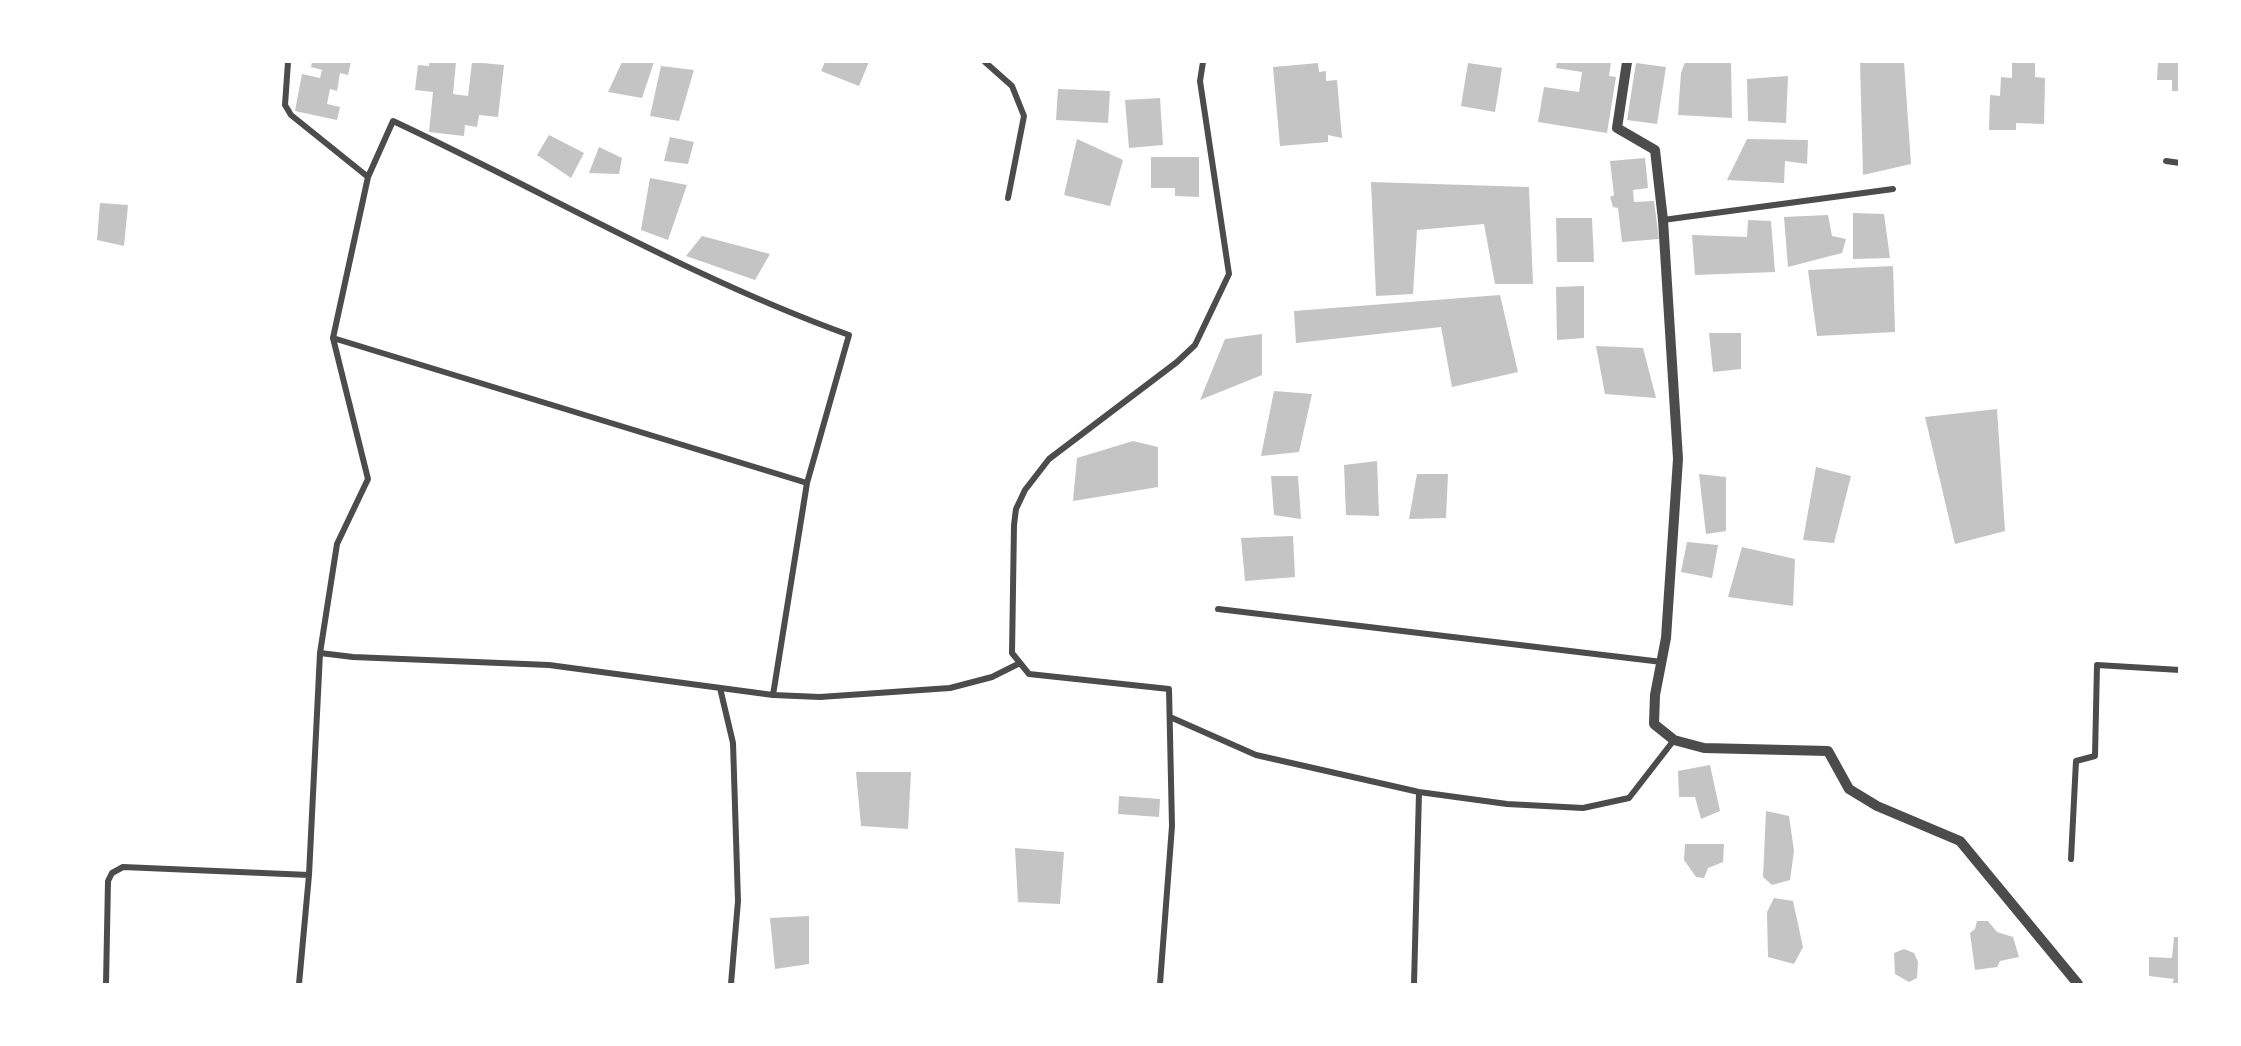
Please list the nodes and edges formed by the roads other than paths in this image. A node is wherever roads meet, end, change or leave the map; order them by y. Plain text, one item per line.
1 (288, 62) edge
2 (985, 62) edge
3 (1203, 62) edge
4 (1627, 62) edge
5 (2166, 162) dead end
6 (2180, 163) edge
7 (368, 177) junction
8 (1893, 189) dead end
9 (1008, 198) dead end
10 (1663, 220) junction
11 (333, 338) junction
12 (807, 483) junction
13 (1218, 609) dead end
14 (320, 653) junction
15 (1662, 662) junction
16 (1020, 663) junction
17 (2180, 670) edge
18 (720, 688) junction
19 (773, 695) junction
20 (1170, 717) junction
21 (1674, 740) junction
22 (1419, 792) junction
23 (2071, 859) dead end
24 (309, 874) junction
25 (106, 984) edge
26 (299, 984) edge
27 (731, 984) edge
28 (1160, 984) edge
29 (1414, 984) edge
30 (2078, 984) edge

1 - 7 street
2 - 9 street
3 - 16 street
4 - 10 street
5 - 6 street
7 - 11 street
7 - 12 street
8 - 10 street
10 - 15 street
11 - 12 street
11 - 14 street
12 - 19 street
13 - 15 street
14 - 18 street
14 - 24 street
15 - 21 street
16 - 19 street
16 - 20 street
17 - 23 street
18 - 19 street
18 - 27 street
20 - 22 street
20 - 28 street
21 - 22 street
21 - 30 street
22 - 29 street
24 - 25 street
24 - 26 street

